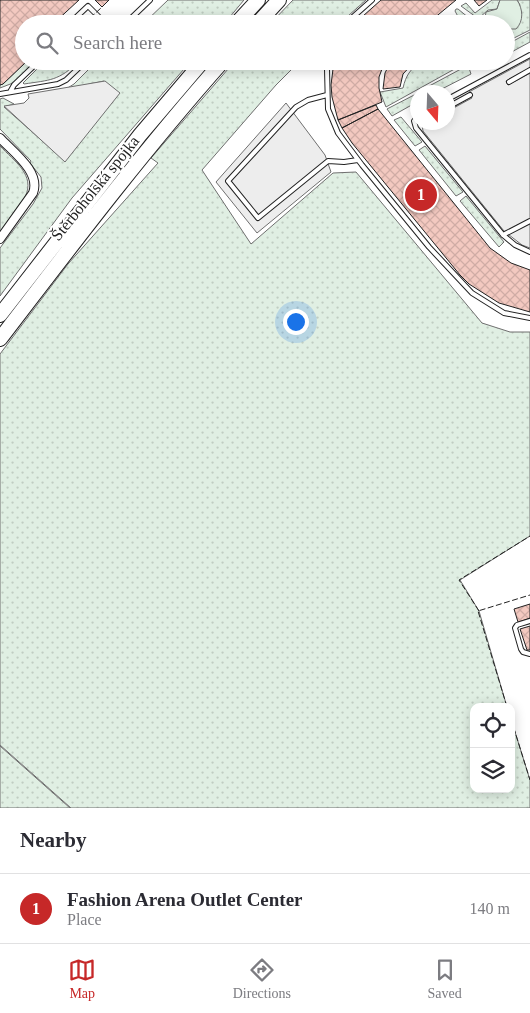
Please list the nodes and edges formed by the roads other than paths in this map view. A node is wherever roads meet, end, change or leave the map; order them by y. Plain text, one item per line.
1 (150, 0) edge
2 (258, 0) edge
3 (280, 0) edge
4 (372, 0) edge
5 (78, 15) edge
6 (97, 15) edge
7 (134, 15) edge
8 (244, 15) edge
9 (265, 15) edge
10 (355, 15) edge
11 (530, 55) edge
12 (515, 63) edge
13 (30, 70) edge
14 (77, 70) edge
15 (195, 70) edge
16 (215, 70) edge
17 (327, 70) edge
18 (502, 70) edge
19 (530, 70) edge
20 (509, 82) dead end
21 (10, 92) junction
22 (0, 94) edge
23 (327, 95) junction
24 (455, 95) edge
25 (470, 95) dead end
26 (455, 103) edge
27 (418, 130) edge
28 (0, 138) edge
29 (358, 160) junction
30 (530, 221) edge
31 (503, 236) junction
32 (0, 239) edge
33 (530, 246) edge
34 (523, 250) junction
35 (530, 252) edge
36 (0, 315) edge
37 (530, 318) edge
38 (0, 340) edge
39 (530, 620) edge
40 (530, 654) edge

1 - 7 lane
2 - 8 highway
3 - 9 highway
4 - 10 lane
5 - 6 lane
11 - 12 lane
13 - 21 lane
14 - 21 lane
15 - 36 highway, Štěrboholská spojka
16 - 38 highway, Štěrboholská spojka
17 - 23 lane
18 - 24 lane
19 - 20 lane
21 - 22 lane
23 - 29 lane
23 - 29 lane
25 - 26 lane
27 - 31 lane
28 - 32 street
29 - 37 lane
30 - 31 lane
31 - 34 lane
33 - 34 lane
34 - 35 lane
39 - 40 lane

